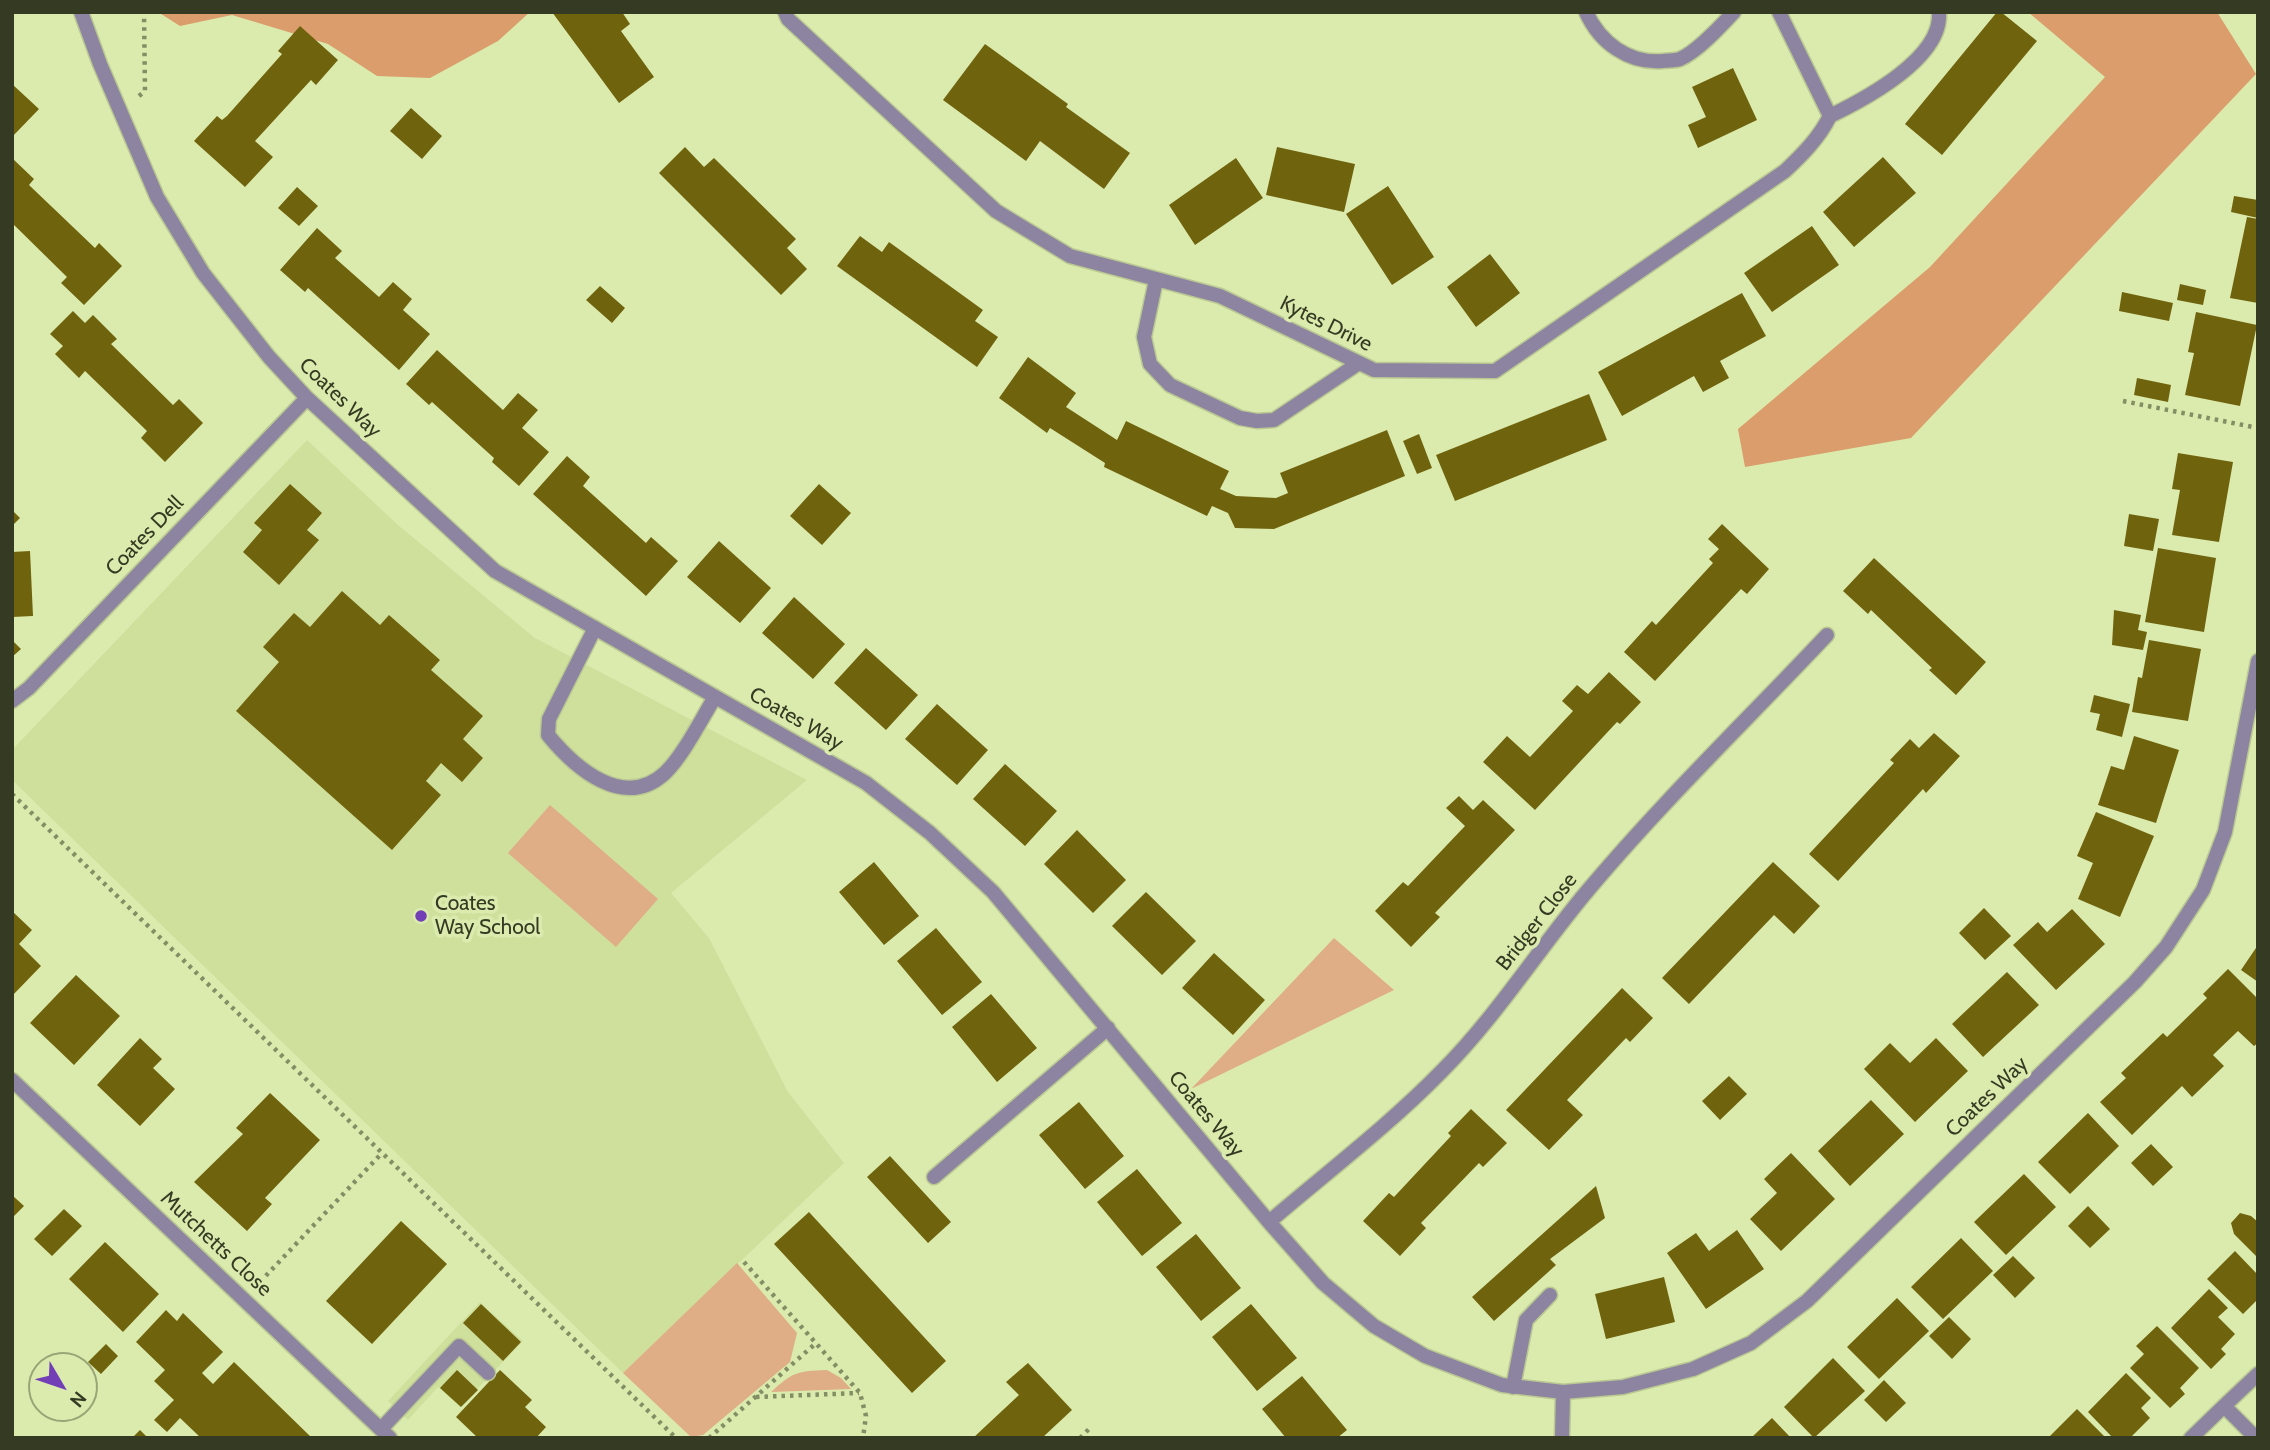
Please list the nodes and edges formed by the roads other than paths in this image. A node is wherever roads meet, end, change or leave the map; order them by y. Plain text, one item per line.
1 (81, 12) edge
2 (785, 12) edge
3 (1586, 12) edge
4 (1734, 12) edge
5 (1779, 12) edge
6 (1939, 12) edge
7 (1830, 116) junction
8 (1156, 280) junction
9 (1359, 363) junction
10 (307, 398) junction
11 (595, 628) junction
12 (1827, 635) dead end
13 (2258, 661) edge
14 (715, 697) junction
15 (12, 701) edge
16 (2251, 738) edge
17 (1108, 1028) junction
18 (12, 1080) edge
19 (934, 1177) dead end
20 (1269, 1222) junction
21 (1550, 1295) dead end
22 (488, 1373) dead end
23 (2258, 1374) edge
24 (1513, 1387) junction
25 (1563, 1392) junction
26 (2224, 1406) junction
27 (386, 1433) edge
28 (1562, 1438) edge
29 (2192, 1438) edge
30 (2256, 1438) edge

1 - 10 street, Coates Way
2 - 8 street, Kytes Drive
3 - 4 street
5 - 7 street
6 - 7 street
7 - 9 street, Kytes Drive
8 - 9 street, Kytes Drive
8 - 9 street
10 - 11 street, Coates Way
10 - 15 street, Coates Dell
11 - 14 street, Coates Way
11 - 14 street
12 - 20 street, Bridger Close
13 - 16 street, Coates Way
14 - 17 street, Coates Way
16 - 25 street, Coates Way
17 - 19 street
17 - 20 street, Coates Way
18 - 27 street, Mutchetts Close
20 - 24 street, Coates Way
21 - 24 street
22 - 27 street
23 - 26 street
24 - 25 street, Coates Way
25 - 28 street
26 - 29 street
26 - 30 street

